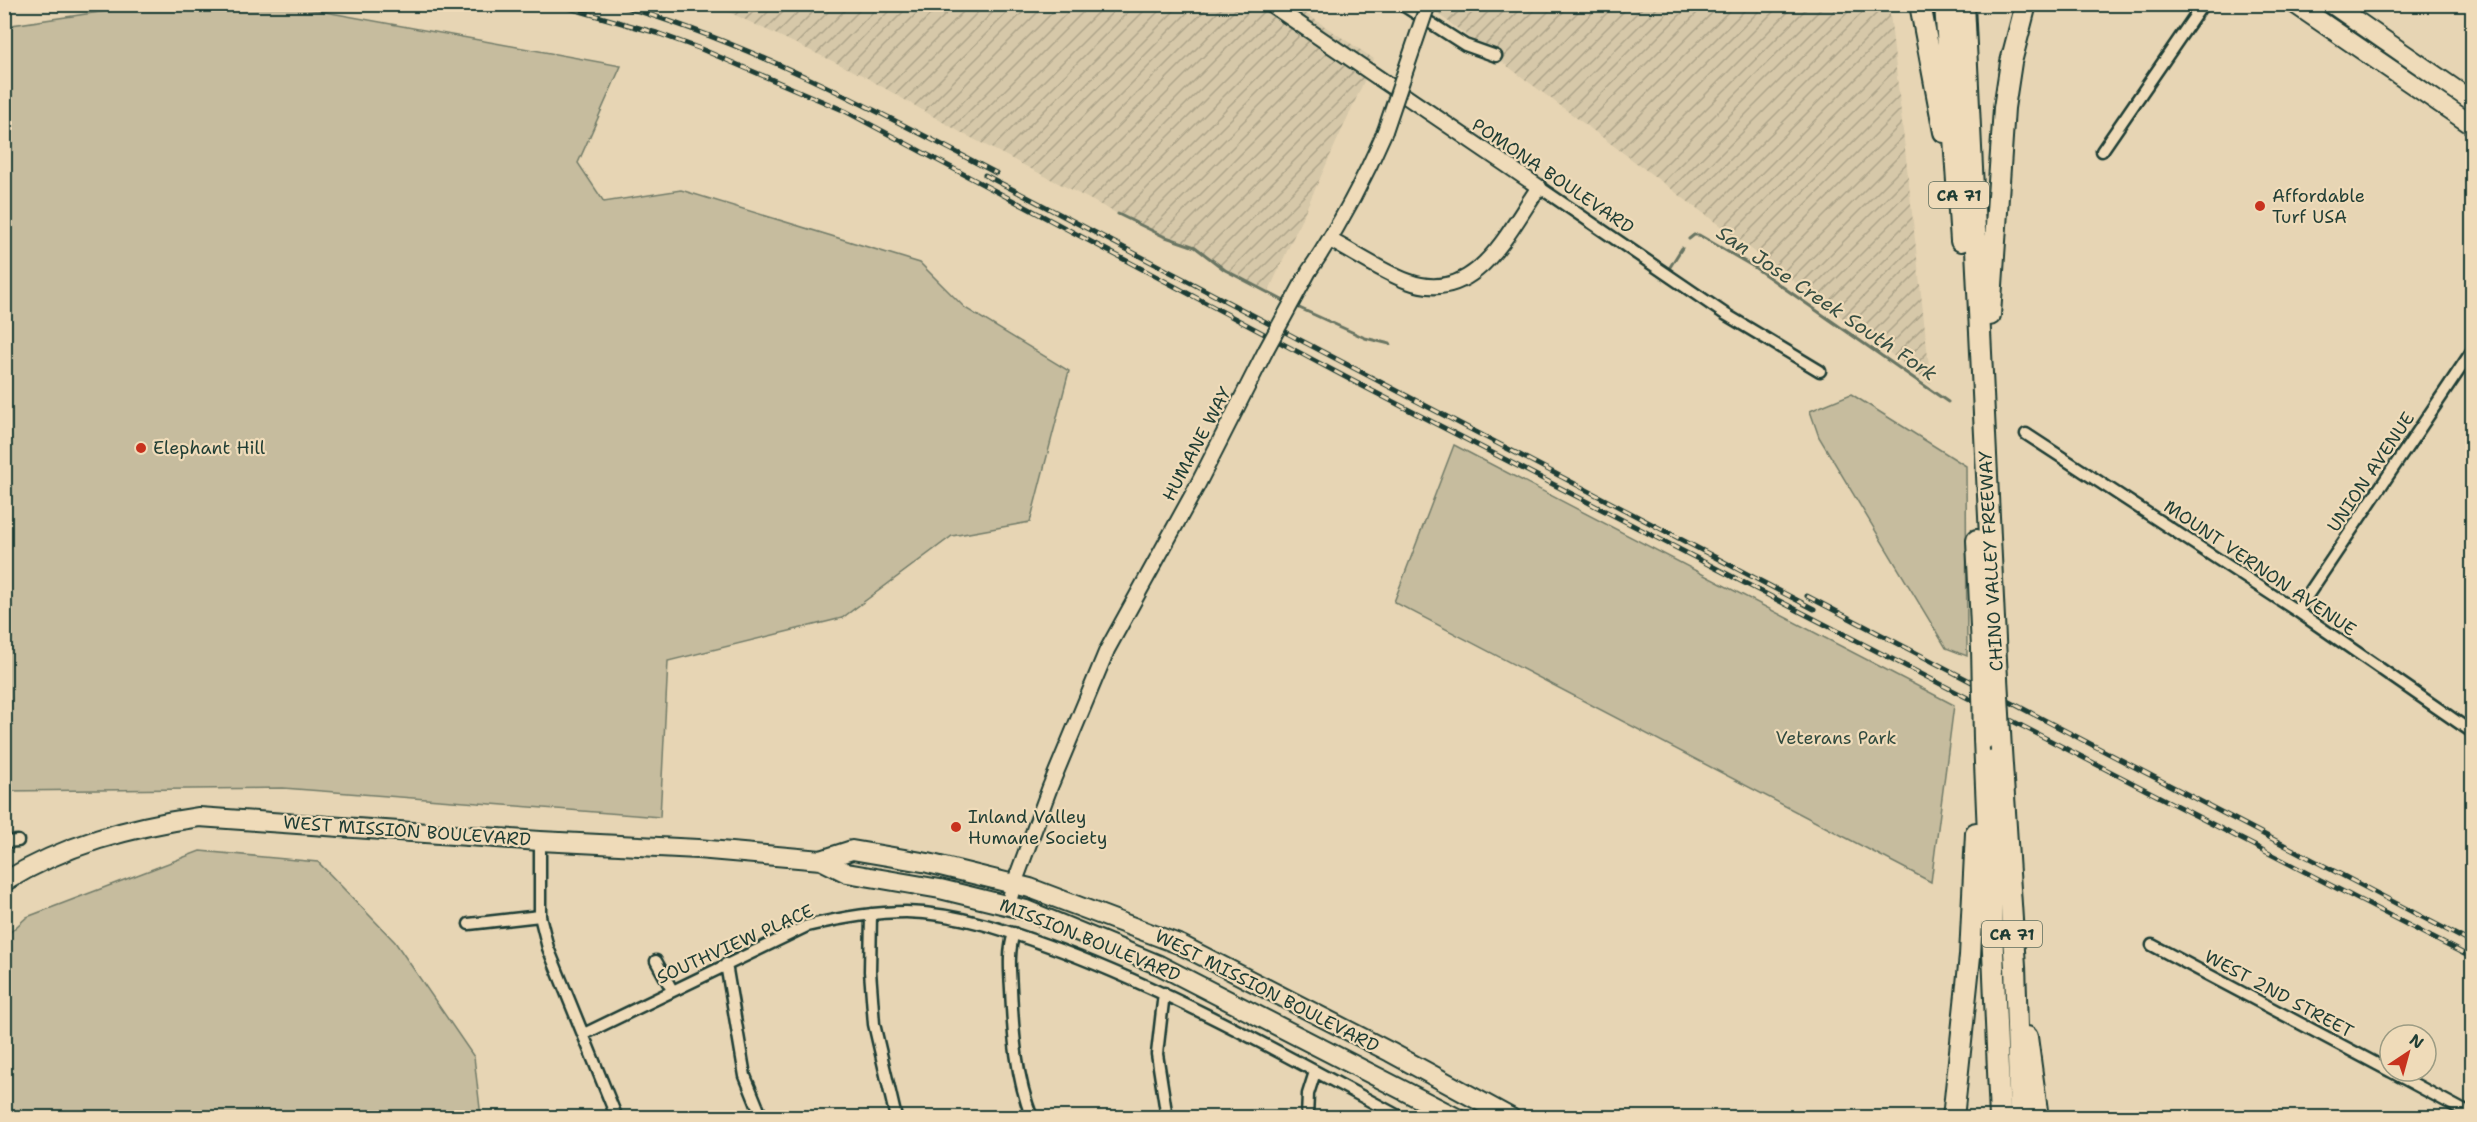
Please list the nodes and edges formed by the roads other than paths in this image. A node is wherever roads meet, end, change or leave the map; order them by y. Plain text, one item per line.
1 (1270, 4) edge
2 (1401, 4) edge
3 (1428, 4) edge
4 (1920, 4) edge
5 (1941, 4) edge
6 (1945, 4) edge
7 (1964, 4) edge
8 (2026, 4) edge
9 (2203, 4) edge
10 (2295, 4) edge
11 (2314, 4) edge
12 (2339, 9) edge
13 (1948, 38) junction
14 (1496, 56) dead end
15 (2472, 101) edge
16 (2472, 125) edge
17 (2102, 151) dead end
18 (1539, 187) junction
19 (1961, 237) junction
20 (1330, 240) junction
21 (2472, 351) edge
22 (1820, 370) dead end
23 (1979, 386) junction
24 (2026, 434) dead end
25 (2297, 611) junction
26 (1989, 654) junction
27 (2472, 732) edge
28 (1993, 754) junction
29 (18, 841) dead end
30 (540, 841) junction
31 (4, 842) edge
32 (821, 860) junction
33 (4, 882) edge
34 (1014, 884) junction
35 (1008, 905) junction
36 (871, 914) junction
37 (540, 916) junction
38 (469, 924) dead end
39 (1014, 933) junction
40 (2152, 945) dead end
41 (656, 960) dead end
42 (726, 964) junction
43 (2014, 966) junction
44 (672, 990) junction
45 (1212, 992) junction
46 (1164, 993) junction
47 (1274, 994) junction
48 (584, 1034) junction
49 (2378, 1065) edge
50 (1315, 1072) junction
51 (2412, 1083) edge
52 (2472, 1115) edge
53 (617, 1118) edge
54 (762, 1118) edge
55 (896, 1118) edge
56 (1032, 1118) edge
57 (1167, 1118) edge
58 (1307, 1118) edge
59 (1402, 1118) edge
60 (1457, 1118) edge
61 (1511, 1118) edge
62 (1953, 1118) edge
63 (2000, 1118) edge
64 (2020, 1118) edge
65 (2038, 1118) edge

1 - 18 street, POMONA BOULEVARD
2 - 14 street
3 - 20 street, HUMANE WAY, bridge
4 - 19 highway
5 - 13 highway
6 - 13 highway, CHINO VALLEY FREEWAY / CA 71
7 - 23 highway, CHINO VALLEY FREEWAY / CA 71
8 - 23 highway
9 - 17 street
10 - 16 main road
11 - 12 main road
12 - 15 main road
13 - 19 highway, CHINO VALLEY FREEWAY / CA 71
18 - 20 street
18 - 22 street, POMONA BOULEVARD
19 - 23 highway, CHINO VALLEY FREEWAY / CA 71
20 - 34 street, HUMANE WAY, bridge
21 - 25 street, UNION AVENUE
23 - 26 highway, CHINO VALLEY FREEWAY / CA 71
24 - 25 street, MOUNT VERNON AVENUE
25 - 27 street, MOUNT VERNON AVENUE
26 - 28 highway, CHINO VALLEY FREEWAY / CA 71, bridge
26 - 28 highway, CHINO VALLEY FREEWAY / CA 71, bridge
28 - 43 highway, CHINO VALLEY FREEWAY / CA 71
28 - 62 highway
28 - 63 highway, CHINO VALLEY FREEWAY / CA 71
29 - 31 street
30 - 32 main road, WEST MISSION BOULEVARD
30 - 33 main road, WEST MISSION BOULEVARD
30 - 37 street
32 - 34 main road, MISSION BOULEVARD
32 - 35 main road, MISSION BOULEVARD
34 - 35 street, HUMANE WAY
34 - 47 main road, WEST MISSION BOULEVARD
35 - 45 main road, MISSION BOULEVARD
36 - 39 street, SOUTHVIEW PLACE
36 - 42 street, SOUTHVIEW PLACE
36 - 55 street
37 - 38 street
37 - 48 street
39 - 46 street, SOUTHVIEW PLACE
39 - 56 street
40 - 49 street, WEST 2ND STREET
41 - 44 street
42 - 44 street, SOUTHVIEW PLACE
42 - 54 street
43 - 64 highway, CHINO VALLEY FREEWAY / CA 71
43 - 65 highway
44 - 48 street, SOUTHVIEW PLACE
45 - 47 main road
45 - 60 main road, MISSION BOULEVARD
46 - 50 street, SOUTHVIEW PLACE
46 - 57 street
47 - 61 main road, WEST MISSION BOULEVARD
48 - 53 street
50 - 58 street
50 - 59 street, SOUTHVIEW PLACE
51 - 52 street, WEST 2ND STREET

